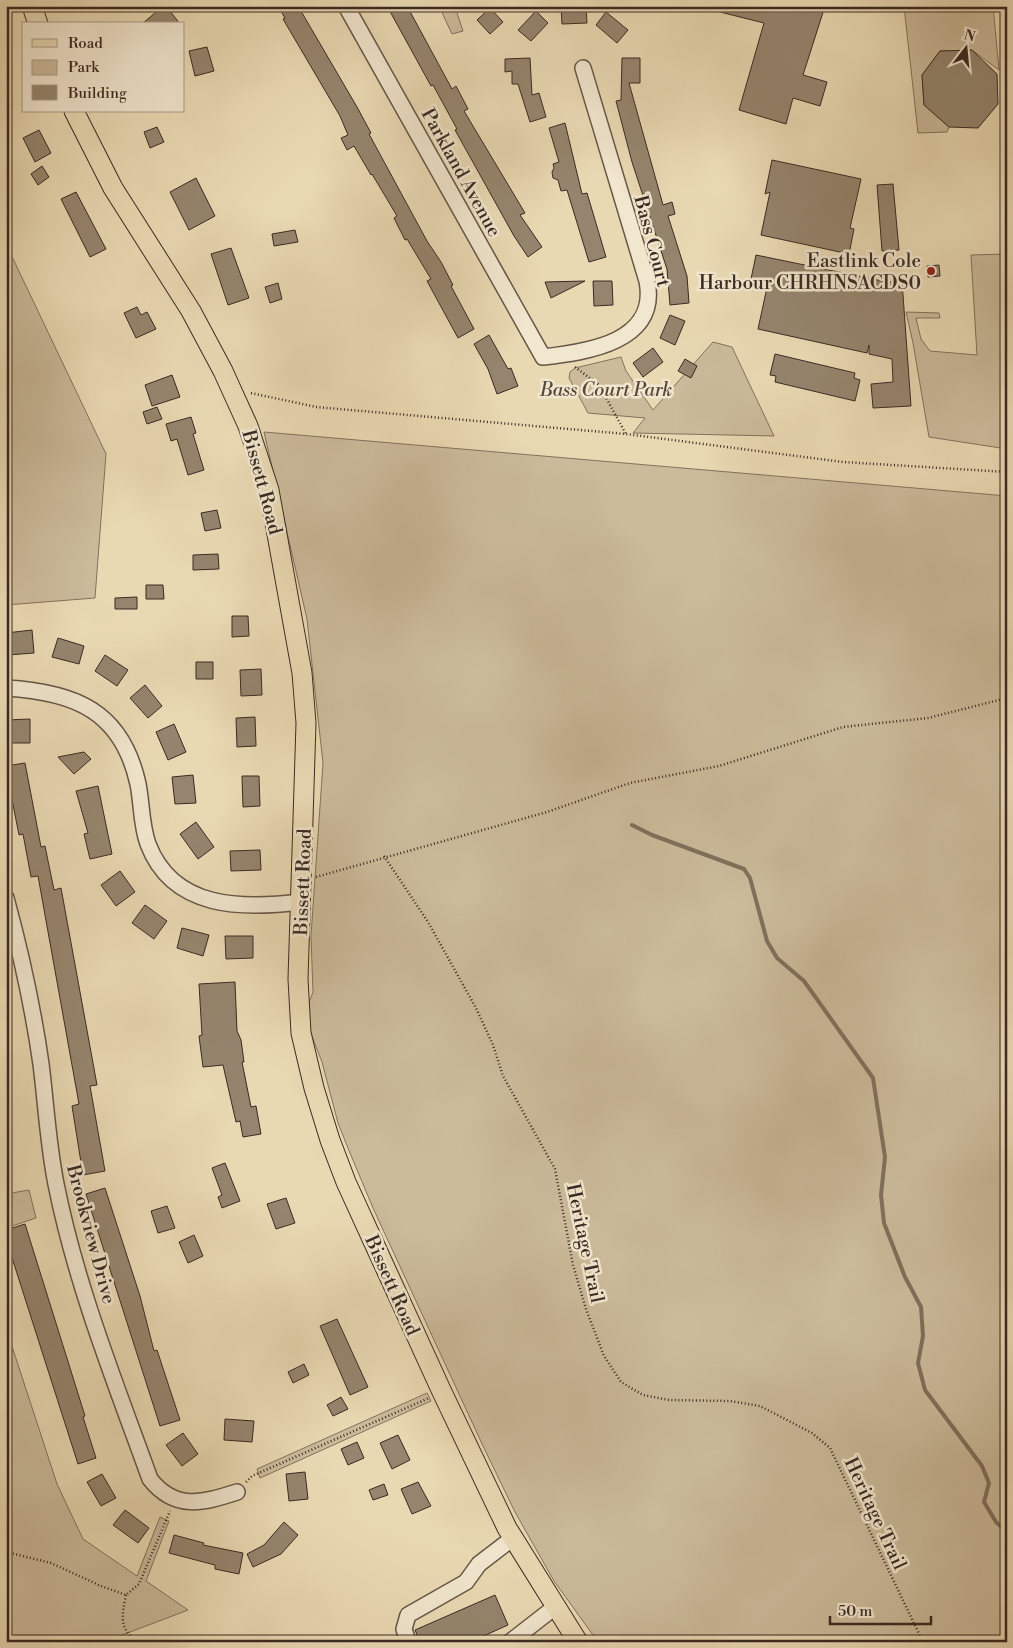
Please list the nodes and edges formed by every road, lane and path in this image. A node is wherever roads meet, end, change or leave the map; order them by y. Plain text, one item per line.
1 (32, 6) edge
2 (346, 6) edge
3 (37, 22) edge
4 (582, 68) dead end
5 (75, 112) edge
6 (560, 355) junction
7 (543, 357) joint
8 (232, 389) junction
9 (626, 434) junction
10 (1007, 472) edge
11 (6, 688) edge
12 (1007, 698) edge
13 (384, 856) junction
14 (302, 878) junction
15 (6, 898) edge
16 (302, 902) junction
17 (442, 1392) junction
18 (237, 1492) joint
19 (175, 1499) junction
20 (513, 1538) junction
21 (6, 1552) edge
22 (126, 1595) junction
23 (555, 1607) junction
24 (139, 1642) edge
25 (408, 1642) edge
26 (510, 1642) edge
27 (578, 1642) edge
28 (923, 1642) edge

1 - 3 main road
2 - 7 street, Parkland Avenue
4 - 6 street, Bass Court
5 - 8 main road, Bissett Road
6 - 7 street, Bass Court
6 - 9 path
8 - 9 path
8 - 14 main road, Bissett Road
9 - 10 path
11 - 16 street
12 - 13 path
13 - 14 path
13 - 28 path, Heritage Trail
14 - 16 main road, Bissett Road
15 - 19 street, Brookview Drive
16 - 17 main road, Bissett Road
17 - 18 path
17 - 20 main road, Bissett Road
18 - 19 street
19 - 22 path
20 - 23 main road, Bissett Road
20 - 25 street
21 - 22 path
22 - 24 path
23 - 26 street
23 - 27 main road, Bissett Road

